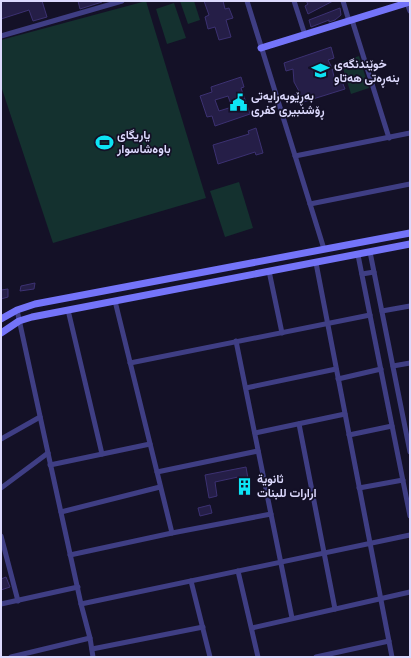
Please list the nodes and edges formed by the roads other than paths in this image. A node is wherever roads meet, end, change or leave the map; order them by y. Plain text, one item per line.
1 (122, 1) edge
2 (247, 1) edge
3 (294, 1) edge
4 (343, 1) edge
5 (111, 3) edge
6 (409, 3) edge
7 (395, 4) edge
8 (410, 11) edge
9 (351, 21) junction
10 (304, 35) junction
11 (1, 36) edge
12 (261, 48) junction
13 (410, 134) edge
14 (389, 138) junction
15 (295, 156) junction
16 (410, 184) edge
17 (310, 204) junction
18 (410, 233) edge
19 (394, 236) junction
20 (410, 244) edge
21 (397, 247) junction
22 (324, 249) junction
23 (370, 252) junction
24 (295, 254) junction
25 (358, 255) junction
26 (316, 263) junction
27 (297, 266) junction
28 (268, 271) junction
29 (374, 272) junction
30 (362, 274) junction
31 (115, 301) junction
32 (410, 306) edge
33 (17, 310) junction
34 (68, 310) junction
35 (382, 311) junction
36 (370, 315) junction
37 (1, 319) edge
38 (19, 321) junction
39 (327, 323) junction
40 (282, 332) junction
41 (1, 333) edge
42 (236, 341) junction
43 (130, 363) junction
44 (410, 363) edge
45 (393, 366) junction
46 (380, 368) junction
47 (336, 369) junction
48 (338, 379) junction
49 (246, 388) junction
50 (345, 414) junction
51 (40, 417) junction
52 (407, 422) edge
53 (299, 424) junction
54 (392, 426) junction
55 (255, 433) junction
56 (349, 435) junction
57 (1, 439) edge
58 (150, 444) junction
59 (258, 451) junction
60 (410, 452) edge
61 (48, 453) junction
62 (102, 454) junction
63 (50, 464) junction
64 (157, 472) junction
65 (403, 480) junction
66 (160, 487) junction
67 (1, 488) edge
68 (359, 488) junction
69 (61, 512) junction
70 (271, 514) junction
71 (410, 516) edge
72 (172, 533) junction
73 (410, 535) edge
74 (1, 536) edge
75 (370, 544) junction
76 (324, 554) junction
77 (70, 555) junction
78 (281, 562) junction
79 (238, 571) junction
80 (191, 581) junction
81 (78, 588) junction
82 (410, 592) edge
83 (381, 598) junction
84 (18, 600) junction
85 (1, 604) edge
86 (81, 604) junction
87 (335, 609) junction
88 (292, 618) junction
89 (203, 627) junction
90 (252, 628) junction
91 (90, 638) junction
92 (389, 641) junction
93 (92, 649) junction
94 (31, 655) edge
95 (10, 657) edge
96 (93, 657) edge
97 (210, 657) edge
98 (258, 657) edge
99 (316, 657) edge
100 (392, 657) edge

1 - 5 street
2 - 12 street
3 - 10 street
4 - 9 street
5 - 11 street
6 - 7 street
6 - 8 street
7 - 9 street
9 - 10 street
9 - 14 street
10 - 12 street
12 - 15 street
13 - 14 street
14 - 15 street
15 - 17 street
16 - 17 street
17 - 22 street
18 - 19 street
19 - 21 street
19 - 22 street
20 - 21 street
21 - 23 street
22 - 24 street
23 - 25 street
23 - 29 street
24 - 27 street
24 - 33 street
25 - 26 street
25 - 30 street
26 - 27 street
26 - 39 street
27 - 28 street
28 - 31 street
28 - 40 street
29 - 30 street
29 - 35 street
30 - 36 street
31 - 34 street
31 - 43 street
32 - 35 street
33 - 37 street
33 - 38 street
34 - 38 street
34 - 62 street
35 - 45 street
36 - 39 street
36 - 46 street
38 - 41 street
38 - 51 street
39 - 40 street
39 - 47 street
40 - 42 street
42 - 43 street
42 - 49 street
43 - 58 street
44 - 45 street
45 - 52 street
46 - 48 street
46 - 54 street
47 - 48 street
47 - 49 street
48 - 50 street
49 - 55 street
50 - 53 street
50 - 56 street
51 - 57 street
51 - 61 street
52 - 60 street
53 - 55 street
53 - 76 street
54 - 56 street
54 - 65 street
55 - 59 street
56 - 68 street
58 - 62 street
58 - 64 street
59 - 64 street
59 - 70 street
61 - 63 street
61 - 67 street
62 - 63 street
63 - 69 street
64 - 66 street
65 - 68 street
65 - 71 street
66 - 69 street
66 - 72 street
68 - 75 street
69 - 77 street
70 - 72 street
70 - 78 street
72 - 77 street
73 - 75 street
74 - 84 street
75 - 76 street
75 - 83 street
76 - 78 street
76 - 87 street
77 - 81 street
78 - 79 street
78 - 88 street
79 - 80 street
79 - 90 street
80 - 86 street
80 - 89 street
81 - 84 street
81 - 86 street
82 - 83 street
83 - 87 street
83 - 92 street
84 - 85 street
86 - 91 street
87 - 88 street
88 - 90 street
89 - 93 street
89 - 97 street
90 - 98 street
91 - 93 street
91 - 94 street
92 - 99 street
92 - 100 street
93 - 96 street
94 - 95 street

